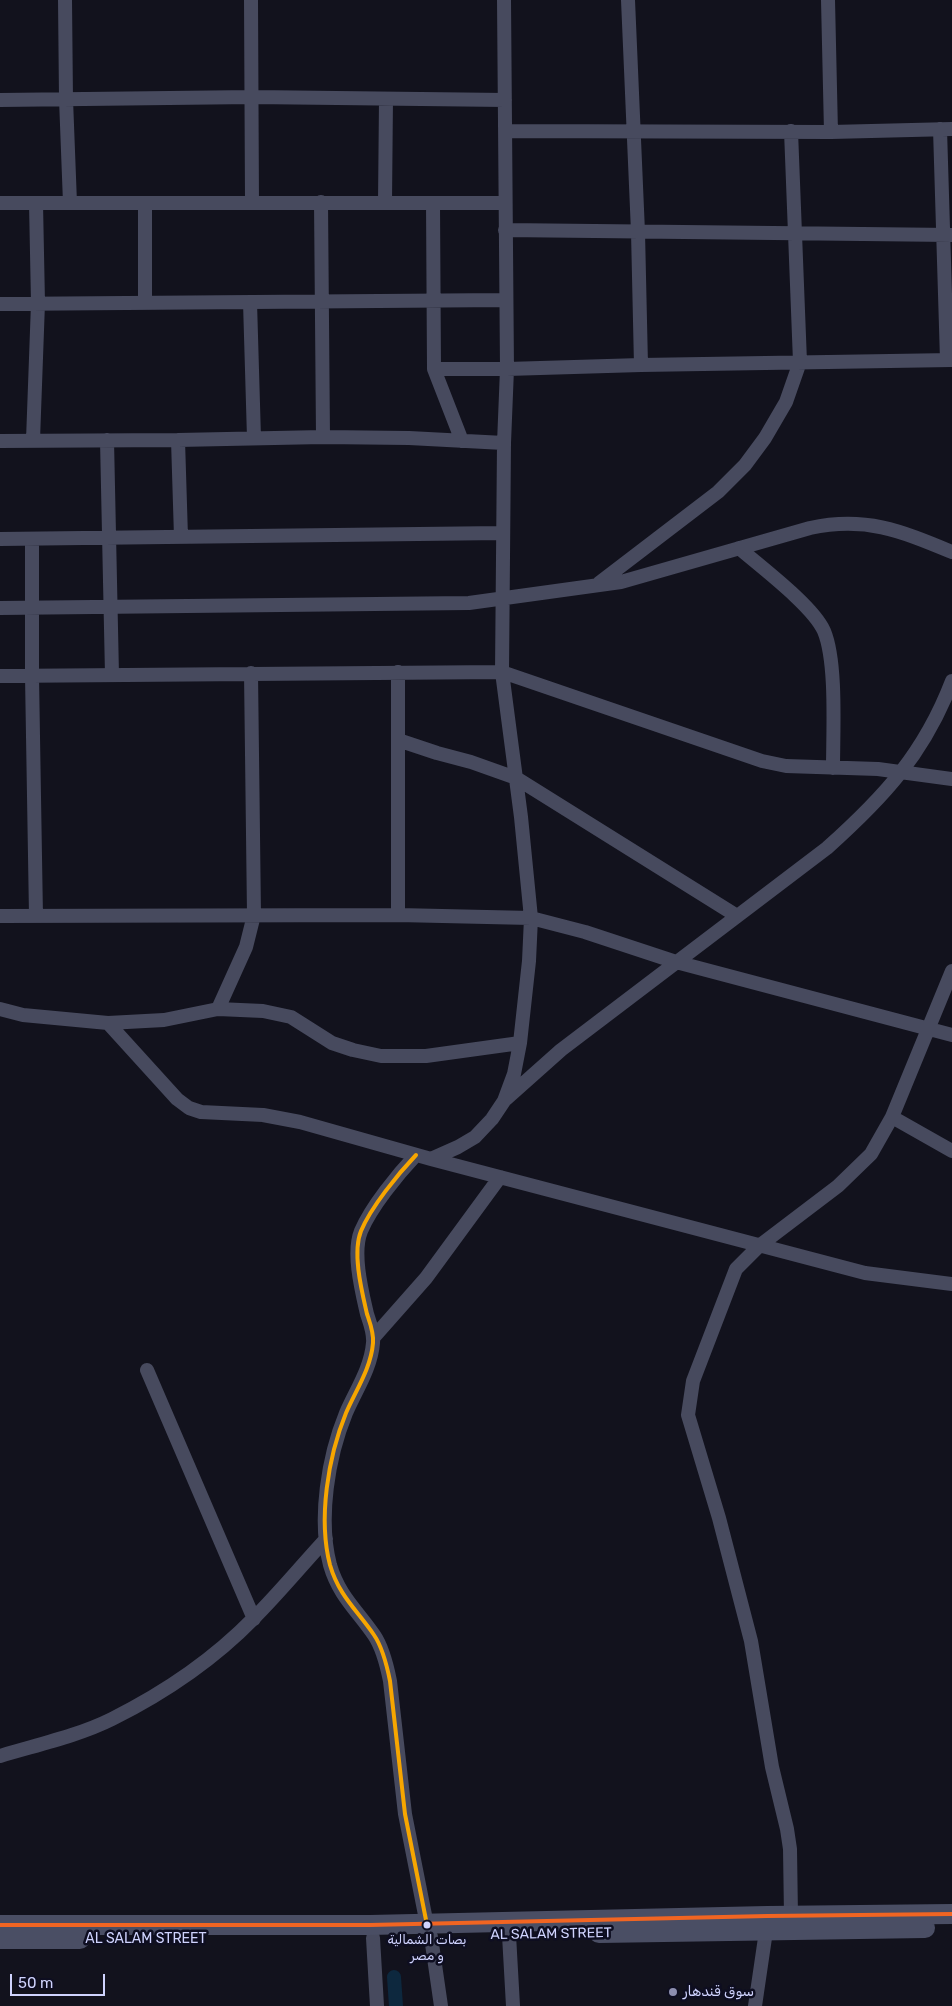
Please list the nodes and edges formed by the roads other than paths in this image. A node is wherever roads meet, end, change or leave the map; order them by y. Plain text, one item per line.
1 (65, 0) edge
2 (251, 0) edge
3 (504, 0) edge
4 (628, 0) edge
5 (828, 0) edge
6 (253, 97) junction
7 (66, 99) junction
8 (386, 99) junction
9 (0, 100) edge
10 (504, 100) junction
11 (946, 129) edge
12 (505, 131) junction
13 (634, 131) junction
14 (791, 131) junction
15 (831, 132) junction
16 (252, 202) junction
17 (321, 202) junction
18 (385, 202) junction
19 (433, 202) junction
20 (0, 203) edge
21 (36, 203) junction
22 (70, 203) junction
23 (145, 203) junction
24 (504, 203) junction
25 (505, 230) junction
26 (638, 232) junction
27 (795, 234) junction
28 (948, 235) edge
29 (505, 300) junction
30 (321, 301) junction
31 (434, 301) junction
32 (250, 302) junction
33 (38, 303) junction
34 (145, 303) junction
35 (0, 304) edge
36 (950, 360) edge
37 (800, 362) junction
38 (641, 365) junction
39 (434, 369) junction
40 (507, 370) junction
41 (323, 437) junction
42 (254, 438) junction
43 (33, 440) junction
44 (107, 440) junction
45 (178, 440) junction
46 (0, 441) edge
47 (462, 441) junction
48 (504, 443) junction
49 (502, 533) junction
50 (181, 537) junction
51 (108, 538) junction
52 (0, 539) edge
53 (32, 539) junction
54 (739, 548) junction
55 (952, 552) edge
56 (597, 585) junction
57 (503, 599) junction
58 (0, 608) edge
59 (32, 608) junction
60 (110, 608) junction
61 (398, 672) junction
62 (502, 672) junction
63 (251, 673) junction
64 (112, 675) junction
65 (0, 676) edge
66 (32, 676) junction
67 (952, 681) edge
68 (947, 706) edge
69 (398, 740) junction
70 (833, 768) junction
71 (902, 772) junction
72 (516, 778) junction
73 (952, 779) edge
74 (398, 915) junction
75 (0, 916) edge
76 (36, 916) junction
77 (254, 916) junction
78 (737, 916) junction
79 (530, 918) junction
80 (676, 962) junction
81 (952, 971) edge
82 (0, 1009) edge
83 (218, 1009) junction
84 (108, 1022) junction
85 (928, 1028) junction
86 (952, 1035) edge
87 (520, 1043) junction
88 (504, 1101) junction
89 (892, 1117) junction
90 (952, 1150) edge
91 (416, 1155) junction
92 (431, 1159) junction
93 (500, 1177) junction
94 (759, 1246) junction
95 (952, 1284) edge
96 (373, 1338) junction
97 (147, 1370) dead end
98 (326, 1539) junction
99 (254, 1619) junction
100 (0, 1756) edge
101 (952, 1914) edge
102 (791, 1916) junction
103 (0, 1925) edge
104 (952, 1928) edge
105 (429, 1931) junction
106 (766, 1931) junction
107 (509, 1934) junction
108 (373, 1938) junction
109 (0, 1939) edge
110 (377, 2006) edge
111 (441, 2006) edge
112 (513, 2006) edge
113 (755, 2006) edge

1 - 7 street
2 - 6 street
3 - 10 street
4 - 13 street
5 - 15 street
6 - 7 street
6 - 8 street
6 - 16 street
7 - 9 street
7 - 22 street
8 - 10 street
8 - 18 street
10 - 12 street
11 - 15 street
11 - 28 street
12 - 13 street
12 - 24 street
13 - 14 street
13 - 26 street
14 - 15 street
14 - 27 street
16 - 17 street
16 - 23 street
17 - 18 street
17 - 30 street
18 - 19 street
19 - 24 street
19 - 31 street
20 - 21 street
21 - 22 street
21 - 33 street
22 - 23 street
23 - 34 street
24 - 25 street
25 - 26 street
25 - 29 street
26 - 27 street
26 - 38 street
27 - 28 street
27 - 37 street
28 - 36 street
29 - 31 street
29 - 40 street
30 - 31 street
30 - 32 street
30 - 41 street
31 - 39 street
32 - 34 street
32 - 42 street
33 - 34 street
33 - 35 street
33 - 43 street
36 - 37 street
37 - 38 street
37 - 56 street
38 - 40 street
39 - 40 street
39 - 47 street
40 - 48 street
41 - 42 street
41 - 47 street
42 - 45 street
43 - 44 street
43 - 46 street
44 - 45 street
44 - 51 street
45 - 50 street
47 - 48 street
48 - 49 street
49 - 50 street
49 - 57 street
50 - 51 street
51 - 53 street
51 - 60 street
52 - 53 street
53 - 59 street
54 - 55 street
54 - 56 street
54 - 70 street
56 - 57 street
57 - 60 street
57 - 62 street
58 - 59 street
59 - 60 street
59 - 66 street
60 - 64 street
61 - 62 street
61 - 63 street
61 - 69 street
62 - 70 street
62 - 72 street
63 - 64 street
63 - 77 street
64 - 66 street
65 - 66 street
66 - 76 street
67 - 68 street
68 - 71 street
69 - 72 street
69 - 74 street
70 - 71 street
71 - 73 street
71 - 78 street
72 - 78 street
72 - 79 street
74 - 77 street
74 - 79 street
75 - 76 street
76 - 77 street
77 - 83 street
78 - 80 street
79 - 80 street
79 - 87 street
80 - 85 street
80 - 88 street
81 - 85 street
82 - 84 street
83 - 84 street
83 - 87 street
84 - 91 street
85 - 86 street
85 - 89 street
87 - 88 street
88 - 92 street
89 - 90 street
89 - 94 street
91 - 92 street
91 - 96 street
92 - 93 street
93 - 94 street
93 - 96 street
94 - 95 street
94 - 102 street
96 - 98 street
97 - 99 street
98 - 99 street
98 - 105 street
99 - 100 street
101 - 102 main road, AL SALAM STREET
102 - 105 main road, AL SALAM STREET
103 - 105 main road, AL SALAM STREET
104 - 106 main road, AL SALAM STREET
105 - 107 main road, AL SALAM STREET
105 - 108 main road, AL SALAM STREET
105 - 111 street
106 - 107 main road, AL SALAM STREET
106 - 113 street
107 - 112 street
108 - 109 main road, AL SALAM STREET
108 - 110 street

